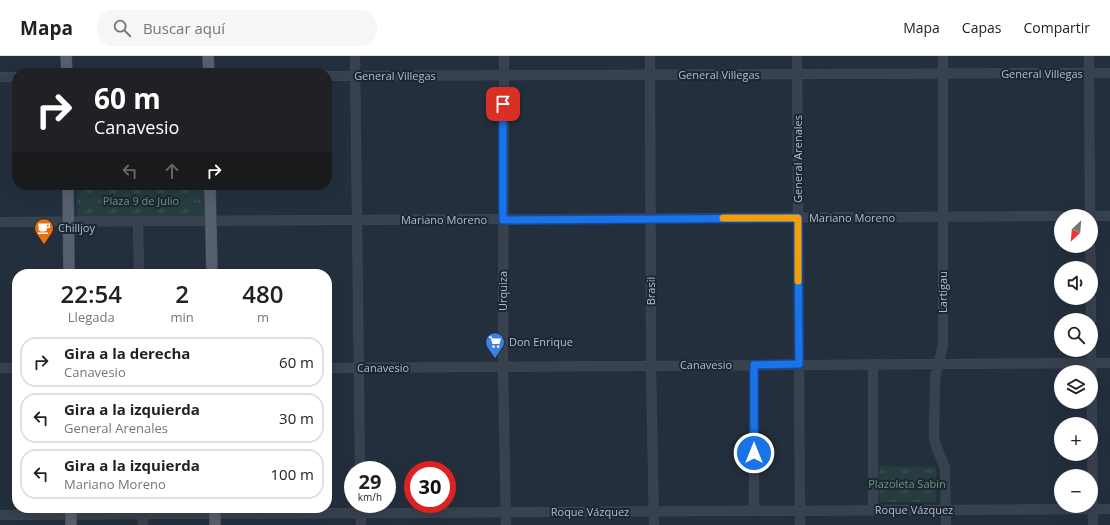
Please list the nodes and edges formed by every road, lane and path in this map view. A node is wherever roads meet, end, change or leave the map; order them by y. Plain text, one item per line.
1 (66, 56) edge
2 (208, 56) edge
3 (355, 56) edge
4 (504, 56) edge
5 (650, 56) edge
6 (797, 56) edge
7 (943, 56) edge
8 (1089, 56) edge
9 (67, 68) edge
10 (209, 68) edge
11 (1089, 73) junction
12 (1110, 73) edge
13 (797, 74) junction
14 (943, 74) junction
15 (504, 75) junction
16 (650, 75) junction
17 (332, 76) edge
18 (355, 76) junction
19 (0, 77) edge
20 (12, 77) edge
21 (68, 190) edge
22 (210, 190) edge
23 (1089, 209) edge
24 (1054, 216) edge
25 (1098, 216) edge
26 (1110, 216) edge
27 (943, 217) junction
28 (798, 218) junction
29 (651, 219) junction
30 (503, 220) junction
31 (357, 221) junction
32 (0, 222) edge
33 (68, 222) junction
34 (138, 222) junction
35 (211, 222) junction
36 (68, 269) edge
37 (139, 269) edge
38 (212, 269) edge
39 (1091, 357) edge
40 (938, 363) junction
41 (1091, 363) junction
42 (1110, 363) edge
43 (799, 364) junction
44 (873, 364) junction
45 (754, 365) junction
46 (651, 366) junction
47 (503, 367) junction
48 (0, 368) edge
49 (12, 368) edge
50 (332, 368) edge
51 (358, 368) junction
52 (360, 461) edge
53 (1092, 469) edge
54 (1054, 509) edge
55 (1098, 509) edge
56 (1110, 509) edge
57 (332, 510) edge
58 (344, 510) edge
59 (396, 510) edge
60 (946, 510) junction
61 (754, 511) junction
62 (800, 511) junction
63 (873, 511) junction
64 (505, 512) junction
65 (654, 512) junction
66 (114, 513) edge
67 (142, 513) edge
68 (171, 513) edge
69 (278, 513) edge
70 (361, 513) edge
71 (1093, 513) edge
72 (0, 515) edge
73 (71, 516) edge
74 (215, 516) edge
75 (143, 525) edge
76 (361, 525) edge
77 (506, 525) edge
78 (654, 525) edge
79 (800, 525) edge
80 (946, 525) edge
81 (1094, 525) edge

1 - 9 main road
2 - 10 main road
3 - 18 street
4 - 15 street, Urquiza
5 - 16 street, Brasil
6 - 13 street, General Arenales
7 - 14 street, Lartigau
8 - 11 street
11 - 12 street, General Villegas
11 - 14 street, General Villegas
11 - 23 street
13 - 14 street, General Villegas
13 - 16 street, General Villegas
13 - 28 street, General Arenales
14 - 27 street, Lartigau
15 - 16 street, General Villegas
15 - 18 street, General Villegas
15 - 30 street, Urquiza
16 - 29 street, Brasil
17 - 18 street, General Villegas
18 - 31 street
19 - 20 street
21 - 33 main road
22 - 35 main road
24 - 27 street, Mariano Moreno
25 - 26 street
27 - 28 street, Mariano Moreno
27 - 40 street, Lartigau
28 - 29 street, Mariano Moreno
28 - 43 street, General Arenales
29 - 30 street, Mariano Moreno
29 - 46 street, Brasil
30 - 31 street, Mariano Moreno
30 - 47 street, Urquiza
31 - 35 street, Mariano Moreno
31 - 51 street
32 - 33 street, Mariano Moreno
33 - 34 street, Mariano Moreno
33 - 36 main road
34 - 35 street, Mariano Moreno
34 - 37 street
35 - 38 main road
39 - 41 street
40 - 41 street, Canavesio
40 - 44 street, Canavesio
40 - 60 street, Lartigau
41 - 42 street, Canavesio
41 - 53 street
43 - 44 street, Canavesio
43 - 45 street, Canavesio
43 - 62 street, General Arenales
44 - 63 street
45 - 46 street, Canavesio
45 - 61 street
46 - 47 street, Canavesio
46 - 65 street, Brasil
47 - 51 street, Canavesio
47 - 64 street, Urquiza
48 - 49 street
50 - 51 street, Canavesio
51 - 52 street
54 - 60 street, Roque Vázquez
55 - 56 street, Roque Vázquez
57 - 58 street, Roque Vázquez
59 - 64 street, Roque Vázquez
60 - 63 street, Roque Vázquez
60 - 80 street, Lartigau
61 - 62 street, Roque Vázquez
61 - 65 street, Roque Vázquez
62 - 63 street, Roque Vázquez
62 - 79 street, General Arenales
64 - 65 street, Roque Vázquez
64 - 77 street, Urquiza
65 - 78 street, Brasil
66 - 73 street, Roque Vázquez
67 - 75 street
68 - 74 street, Roque Vázquez
69 - 74 street, Roque Vázquez
70 - 76 street
71 - 81 street
72 - 73 street, Roque Vázquez

